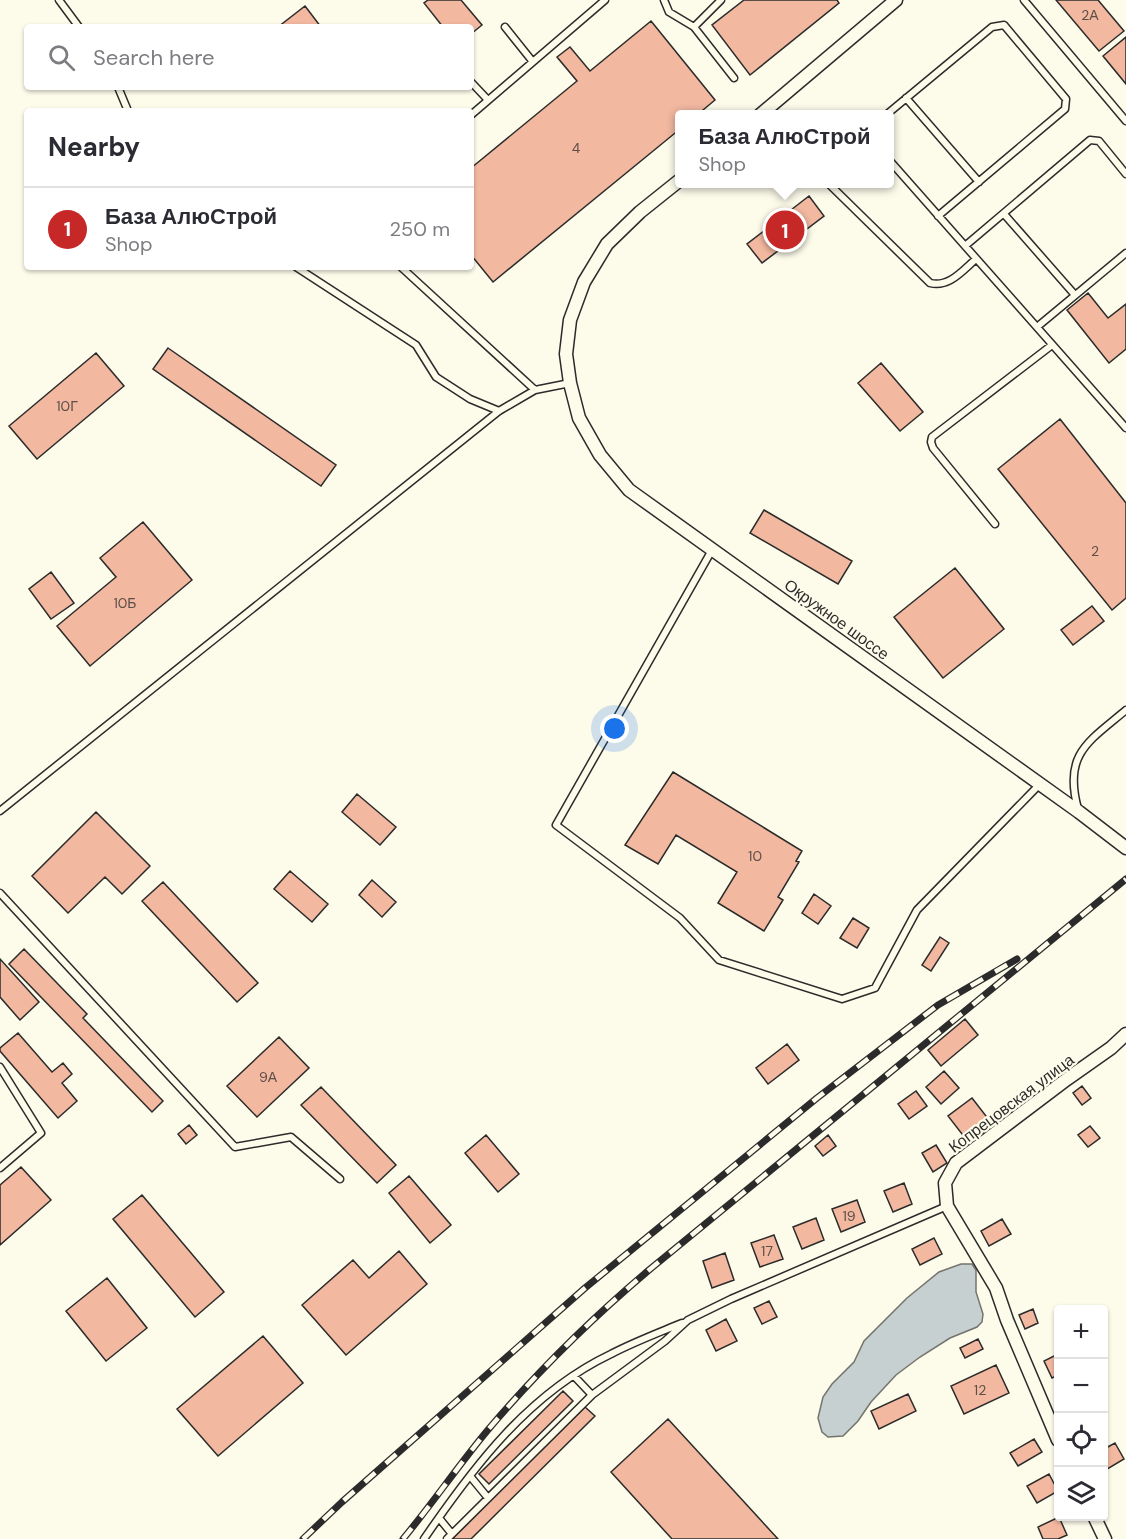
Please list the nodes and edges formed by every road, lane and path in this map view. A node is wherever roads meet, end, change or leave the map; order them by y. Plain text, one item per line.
1 (59, 0) edge
2 (605, 0) edge
3 (664, 0) edge
4 (721, 0) edge
5 (896, 0) edge
6 (1024, 0) edge
7 (77, 24) edge
8 (505, 27) dead end
9 (694, 27) junction
10 (533, 62) junction
11 (734, 78) dead end
12 (474, 85) edge
13 (119, 90) edge
14 (906, 98) junction
15 (488, 100) junction
16 (127, 108) edge
17 (765, 110) edge
18 (891, 110) edge
19 (474, 112) edge
20 (1126, 121) edge
21 (894, 165) edge
22 (1126, 174) edge
23 (979, 182) junction
24 (675, 184) edge
25 (833, 188) edge
26 (1004, 214) junction
27 (939, 216) junction
28 (965, 246) junction
29 (1126, 253) edge
30 (976, 259) junction
31 (301, 270) edge
32 (404, 270) edge
33 (1075, 295) junction
34 (1036, 327) junction
35 (1052, 345) junction
36 (570, 383) junction
37 (535, 390) junction
38 (499, 411) junction
39 (1126, 428) edge
40 (995, 524) dead end
41 (712, 550) junction
42 (1126, 710) edge
43 (1040, 784) junction
44 (0, 811) edge
45 (1079, 812) junction
46 (1126, 848) edge
47 (0, 893) edge
48 (1126, 1034) edge
49 (0, 1067) edge
50 (0, 1168) edge
51 (340, 1179) dead end
52 (947, 1206) junction
53 (688, 1320) junction
54 (574, 1376) junction
55 (592, 1395) junction
56 (1054, 1428) edge
57 (470, 1476) junction
58 (488, 1498) junction
59 (439, 1518) junction
60 (1096, 1521) edge
61 (450, 1537) edge
62 (424, 1539) edge
63 (1105, 1539) edge

1 - 7 lane
2 - 10 lane
3 - 9 lane
4 - 9 lane
5 - 17 street
6 - 20 lane
8 - 10 lane
9 - 11 lane
10 - 15 lane
12 - 15 lane
13 - 16 lane
14 - 18 lane
14 - 23 lane
14 - 23 lane
15 - 19 lane
21 - 27 lane
22 - 26 lane
23 - 27 lane
24 - 36 street, Окружное шоссе
25 - 30 lane
26 - 28 lane
26 - 33 lane
27 - 28 lane
28 - 30 lane
29 - 33 lane
30 - 34 lane
31 - 38 lane
32 - 37 lane
33 - 34 lane
34 - 35 lane
35 - 39 lane
35 - 40 lane
36 - 37 lane
36 - 41 street, Окружное шоссе
37 - 38 lane
38 - 44 lane
41 - 43 street, Окружное шоссе
41 - 43 lane
42 - 45 lane
43 - 45 street, Окружное шоссе
45 - 46 street, Окружное шоссе
47 - 51 lane
48 - 52 street, Копрецовская улица
49 - 50 lane
52 - 53 lane
52 - 56 street
53 - 54 lane
53 - 55 lane
54 - 55 lane
54 - 57 lane
55 - 58 lane
57 - 58 lane
57 - 59 lane
58 - 61 lane
59 - 61 lane
59 - 62 lane
60 - 63 street

